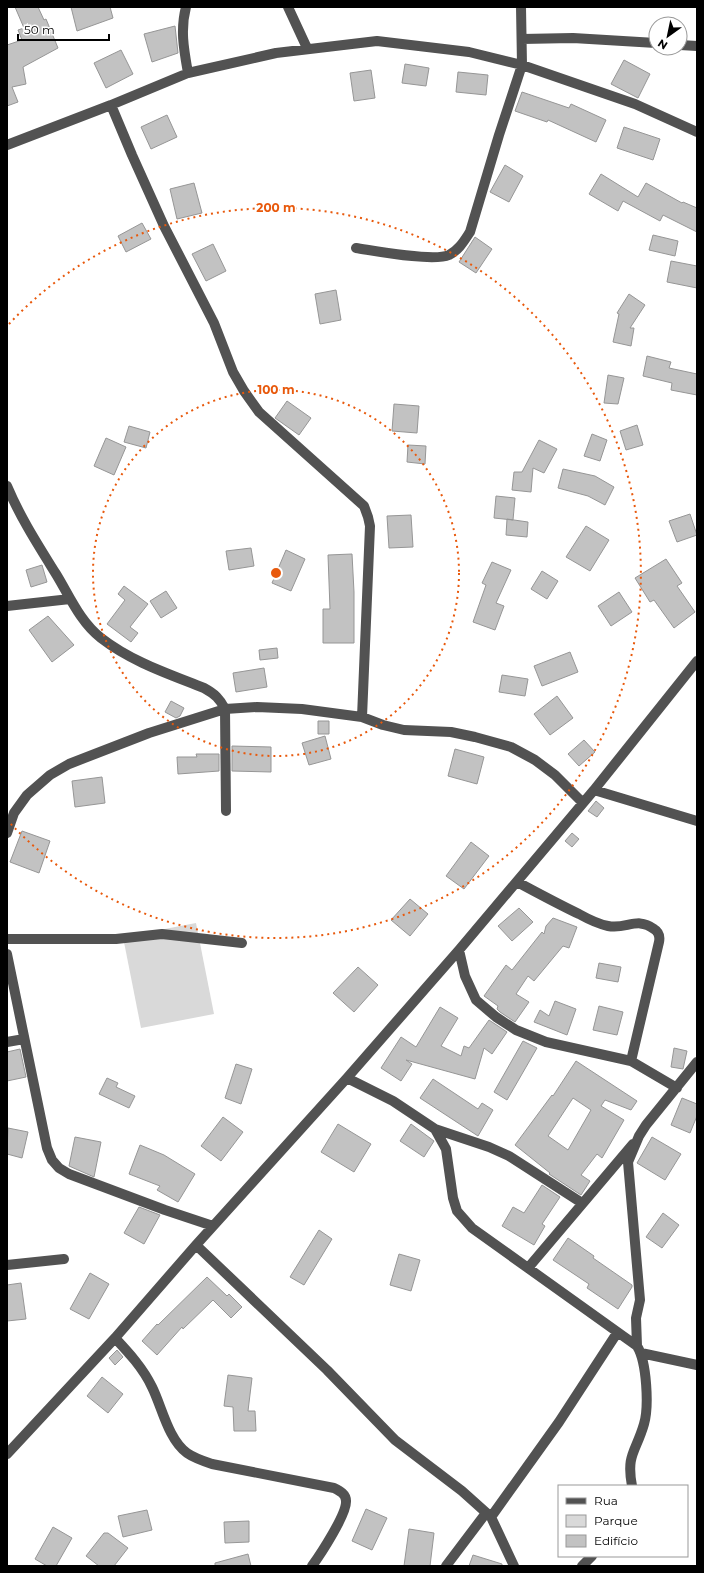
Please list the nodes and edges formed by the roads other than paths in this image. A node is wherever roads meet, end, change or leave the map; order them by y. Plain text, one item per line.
1 (186, 7) edge
2 (288, 7) edge
3 (521, 7) edge
4 (522, 39) junction
5 (648, 42) edge
6 (307, 48) junction
7 (522, 65) junction
8 (188, 73) junction
9 (111, 105) junction
10 (697, 132) edge
11 (7, 144) edge
12 (356, 248) dead end
13 (7, 486) edge
14 (70, 599) junction
15 (7, 606) edge
16 (697, 661) edge
17 (225, 709) junction
18 (362, 717) junction
19 (594, 790) junction
20 (582, 802) junction
21 (226, 811) dead end
22 (697, 821) edge
23 (7, 833) edge
24 (517, 882) junction
25 (7, 939) edge
26 (242, 943) dead end
27 (459, 950) junction
28 (7, 954) edge
29 (24, 1040) junction
30 (7, 1042) edge
31 (631, 1061) junction
32 (697, 1062) edge
33 (347, 1078) junction
34 (677, 1088) junction
35 (435, 1129) junction
36 (639, 1136) junction
37 (582, 1203) junction
38 (213, 1226) junction
39 (196, 1245) junction
40 (64, 1259) dead end
41 (7, 1265) edge
42 (528, 1268) junction
43 (617, 1333) junction
44 (115, 1338) junction
45 (639, 1350) junction
46 (697, 1364) edge
47 (7, 1454) edge
48 (632, 1485) edge
49 (489, 1515) junction
50 (591, 1557) edge
51 (312, 1566) edge
52 (446, 1566) edge
53 (514, 1566) edge
54 (582, 1566) edge

1 - 8 street
2 - 6 street
3 - 4 street
4 - 5 street
4 - 7 street
6 - 7 street
6 - 8 street
7 - 10 street
7 - 12 street
8 - 9 street
9 - 11 street
9 - 18 street
13 - 14 street
14 - 15 street
14 - 17 street
16 - 19 street
17 - 18 street
17 - 21 street
17 - 23 street
18 - 20 street
19 - 20 street
19 - 22 street
20 - 24 street
24 - 27 street
24 - 31 street
25 - 26 street
27 - 31 street
27 - 33 street
28 - 29 street
29 - 30 street
29 - 38 street
31 - 34 street
32 - 34 street
33 - 35 street
33 - 38 street
34 - 36 street
35 - 37 street
35 - 42 street
36 - 37 street
36 - 45 street
37 - 42 street
38 - 39 street
39 - 44 street
39 - 49 street
40 - 41 street
42 - 43 street
43 - 45 street
43 - 49 street
44 - 47 street
44 - 51 street
45 - 46 street
45 - 48 street
49 - 52 street
49 - 53 street
50 - 54 street

